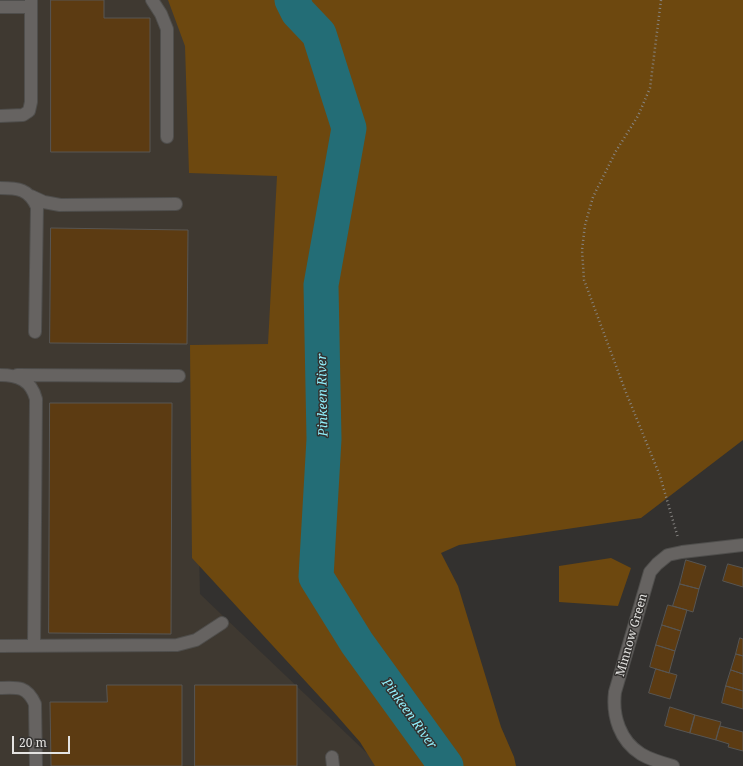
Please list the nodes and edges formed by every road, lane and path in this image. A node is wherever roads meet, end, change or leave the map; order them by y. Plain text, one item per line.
1 (152, 0) edge
2 (661, 0) edge
3 (31, 3) edge
4 (0, 7) edge
5 (0, 116) edge
6 (167, 138) dead end
7 (0, 188) edge
8 (31, 196) junction
9 (176, 204) dead end
10 (35, 332) dead end
11 (5, 375) edge
12 (179, 376) dead end
13 (743, 545) edge
14 (682, 552) junction
15 (222, 623) dead end
16 (0, 646) edge
17 (34, 646) junction
18 (0, 688) edge
19 (36, 766) edge
20 (673, 766) edge

1 - 6 street
2 - 14 path
3 - 4 street
3 - 5 street
7 - 8 street
8 - 9 street
8 - 10 street
11 - 12 street
11 - 17 street
13 - 14 street, Minnow Green
14 - 20 street, Minnow Green
15 - 17 street
16 - 17 street
18 - 19 street

